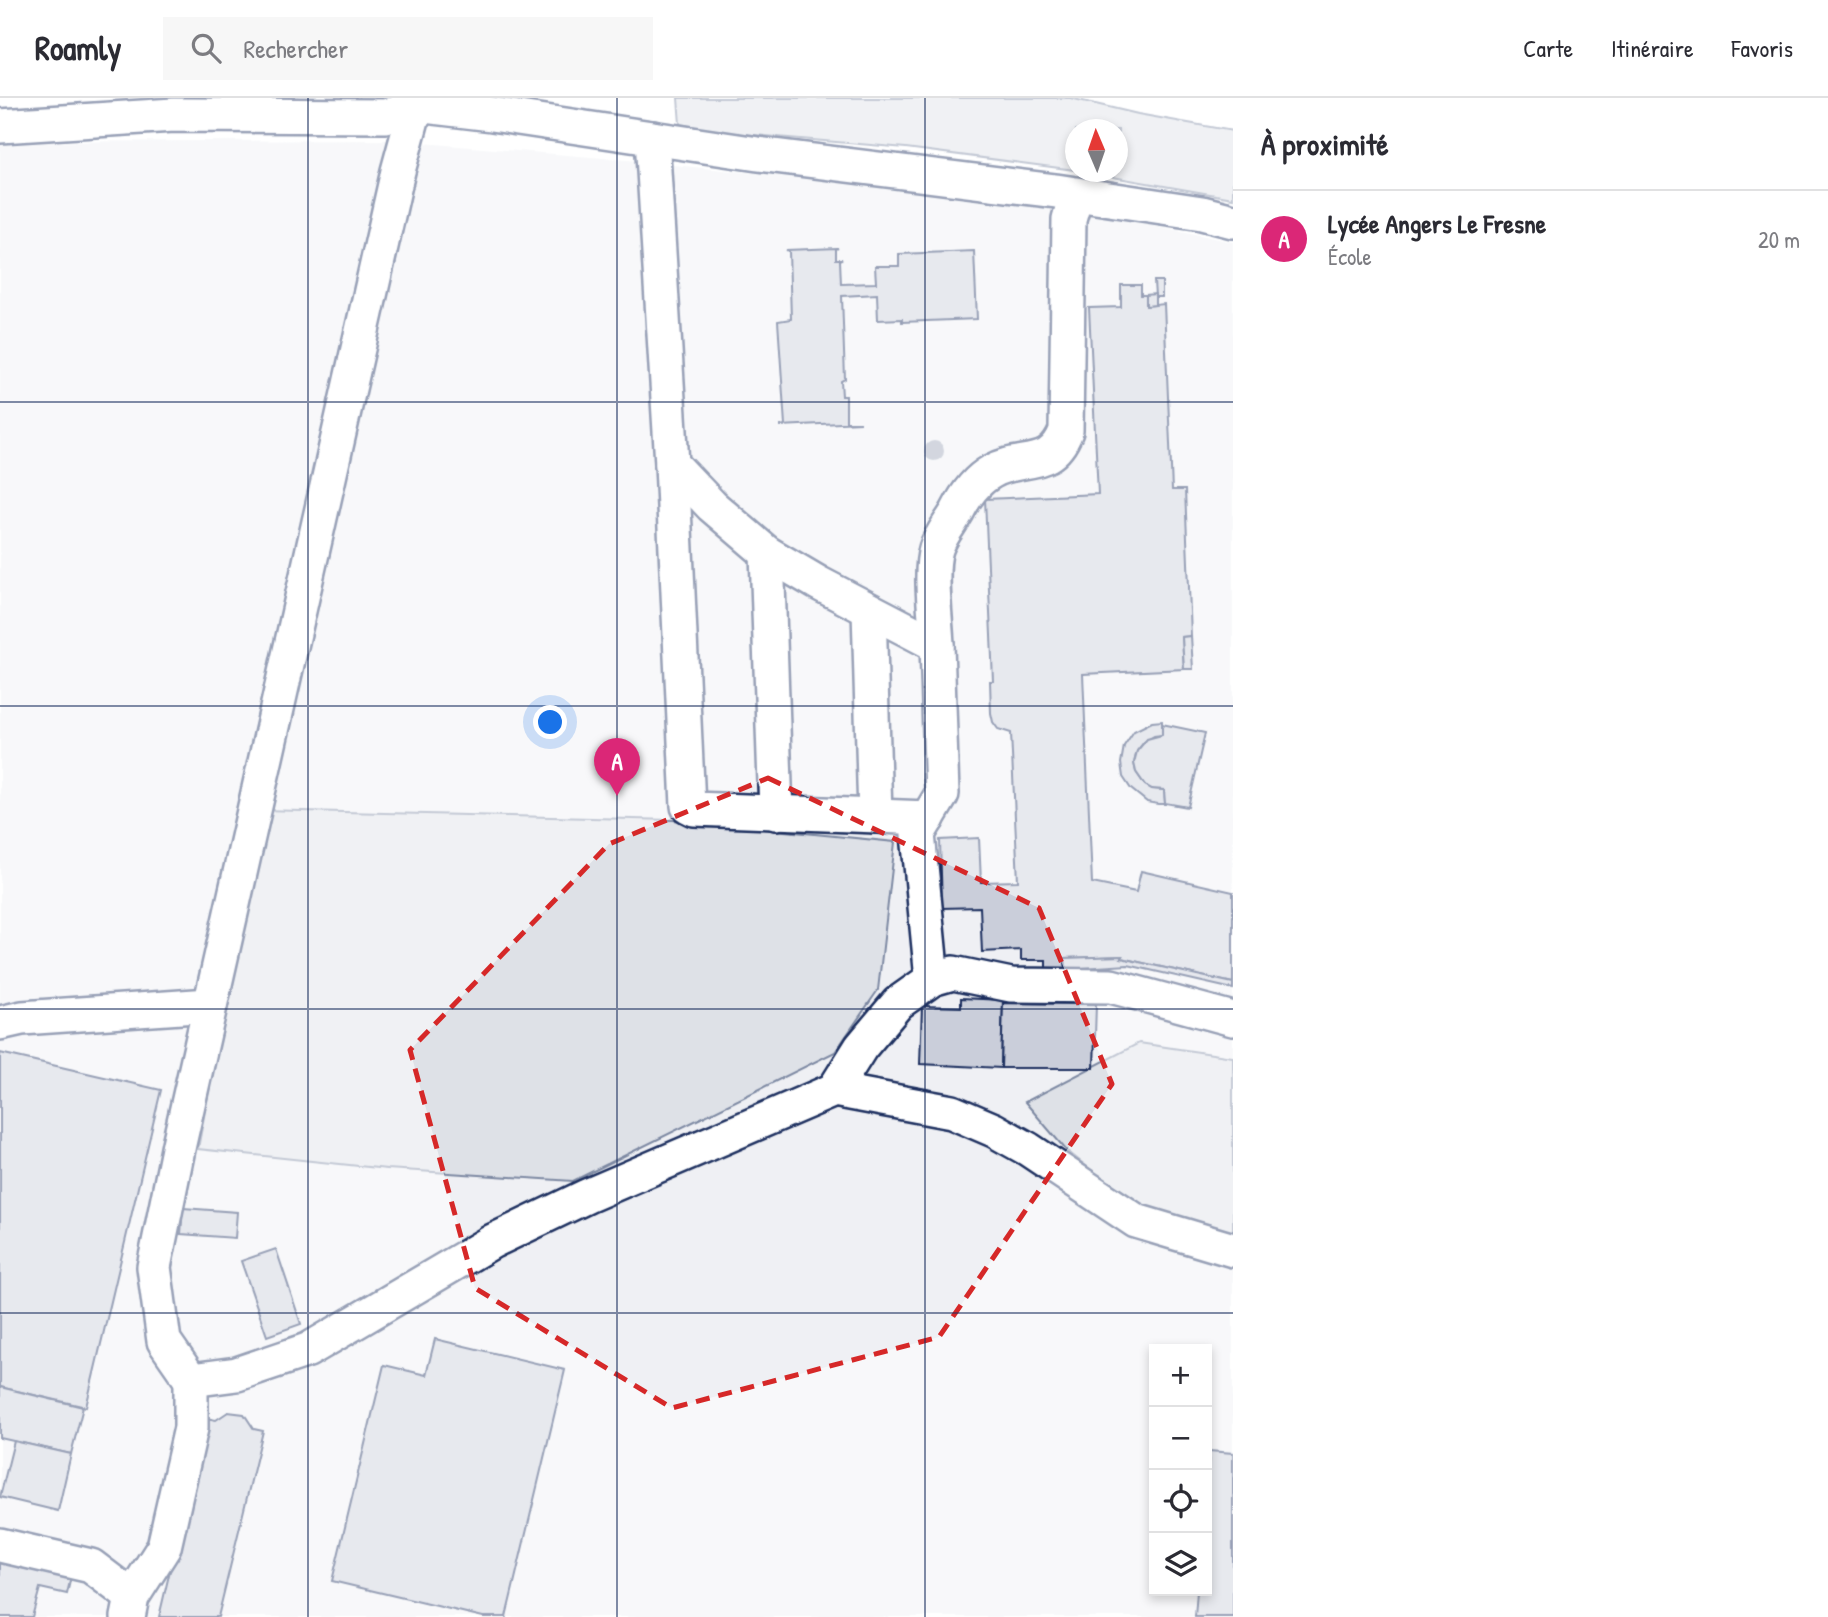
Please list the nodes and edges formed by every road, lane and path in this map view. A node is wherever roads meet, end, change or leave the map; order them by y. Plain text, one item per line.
1 (416, 106) junction
2 (0, 126) edge
3 (652, 138) junction
4 (1076, 195) junction
5 (1233, 221) edge
6 (672, 464) junction
7 (767, 553) junction
8 (869, 610) junction
9 (937, 645) junction
10 (776, 813) junction
11 (875, 816) junction
12 (928, 818) junction
13 (932, 979) junction
14 (210, 1005) junction
15 (1233, 1019) edge
16 (0, 1023) edge
17 (834, 1090) junction
18 (1233, 1250) edge
19 (191, 1380) junction
20 (0, 1545) edge
21 (130, 1607) edge

1 - 2 street
1 - 3 street
1 - 14 street
3 - 4 street
3 - 6 street
4 - 5 street
4 - 9 street
6 - 7 street
6 - 10 street
7 - 8 street
7 - 10 street
8 - 9 street
8 - 11 street
9 - 12 street
10 - 11 street
11 - 12 street
12 - 13 street
13 - 15 street
13 - 17 street
14 - 16 street
14 - 19 street
17 - 18 street
17 - 19 street
19 - 21 street
20 - 21 street

